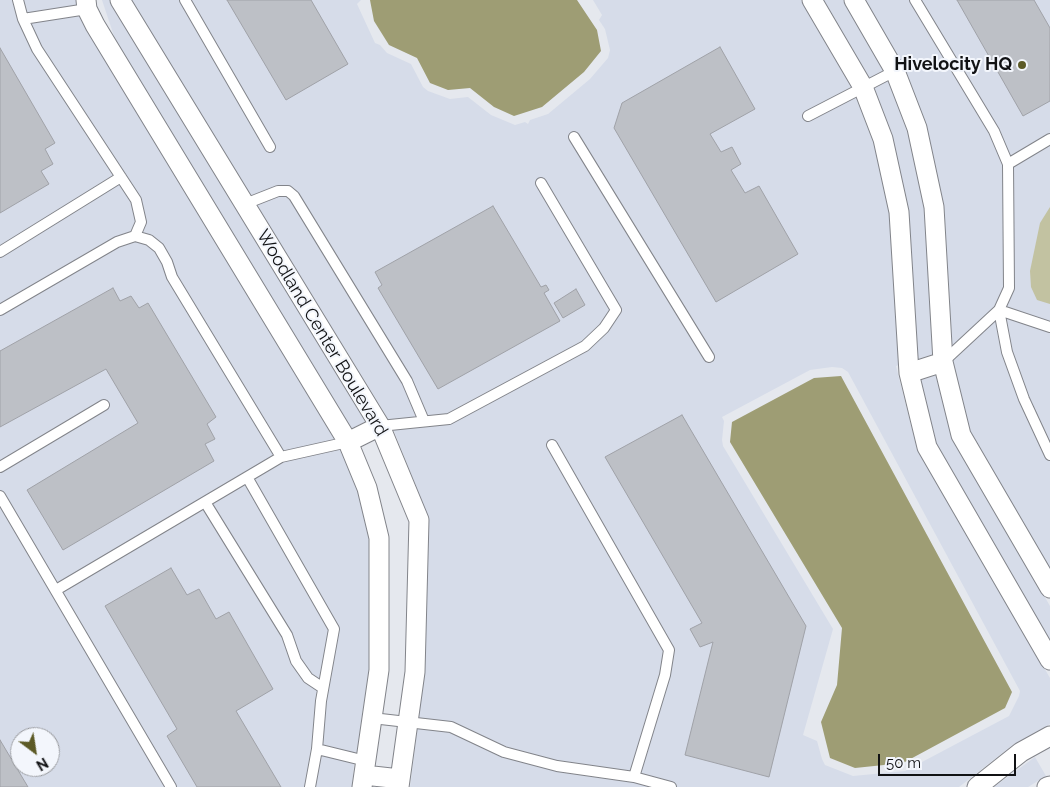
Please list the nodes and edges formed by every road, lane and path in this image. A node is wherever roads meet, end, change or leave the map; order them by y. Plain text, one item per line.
1 (18, 0) edge
2 (120, 0) edge
3 (185, 0) edge
4 (812, 0) edge
5 (854, 0) edge
6 (915, 0) edge
7 (87, 5) edge
8 (23, 19) junction
9 (895, 71) junction
10 (863, 87) junction
11 (808, 116) dead end
12 (574, 137) dead end
13 (1050, 139) edge
14 (270, 147) dead end
15 (1008, 164) junction
16 (121, 177) junction
17 (541, 183) dead end
18 (245, 204) junction
19 (135, 236) junction
20 (0, 252) edge
21 (0, 310) edge
22 (1000, 310) junction
23 (1050, 327) edge
24 (709, 357) dead end
25 (943, 362) junction
26 (909, 373) junction
27 (104, 405) dead end
28 (424, 422) junction
29 (380, 426) junction
30 (348, 442) junction
31 (552, 445) dead end
32 (1050, 455) edge
33 (281, 457) junction
34 (0, 467) edge
35 (247, 477) junction
36 (0, 496) edge
37 (205, 502) junction
38 (1050, 588) edge
39 (56, 590) junction
40 (1050, 660) edge
41 (324, 688) junction
42 (372, 718) junction
43 (408, 722) junction
44 (1050, 736) edge
45 (317, 749) junction
46 (364, 774) edge
47 (634, 777) junction
48 (399, 783) edge
49 (172, 787) edge
50 (310, 787) edge
51 (671, 787) edge
52 (976, 787) edge

1 - 8 lane
2 - 18 street, Woodland Center Boulevard
3 - 14 lane
4 - 10 street
5 - 9 street
6 - 15 lane
7 - 8 lane
7 - 30 street, Woodland Center Boulevard
8 - 16 lane
9 - 10 lane
9 - 25 street
10 - 11 lane
10 - 26 street
12 - 24 lane
13 - 15 lane
15 - 22 lane
16 - 19 lane
16 - 20 lane
17 - 28 lane
18 - 28 lane
18 - 29 street, Woodland Center Boulevard
19 - 21 lane
19 - 33 lane
22 - 23 lane
22 - 25 lane
22 - 32 lane
25 - 26 street
25 - 38 street
26 - 40 street
27 - 34 lane
28 - 29 lane
29 - 30 street
29 - 43 street, Woodland Center Boulevard
30 - 33 lane
30 - 42 street, Woodland Center Boulevard
31 - 47 lane
33 - 35 lane
35 - 37 lane
35 - 41 lane
36 - 39 lane
37 - 39 lane
37 - 41 lane
39 - 49 lane
41 - 45 lane
42 - 43 lane
42 - 46 street, Woodland Center Boulevard
43 - 47 lane
43 - 48 street, Woodland Center Boulevard
44 - 52 street
45 - 46 lane
45 - 50 lane
46 - 48 street
47 - 51 lane

